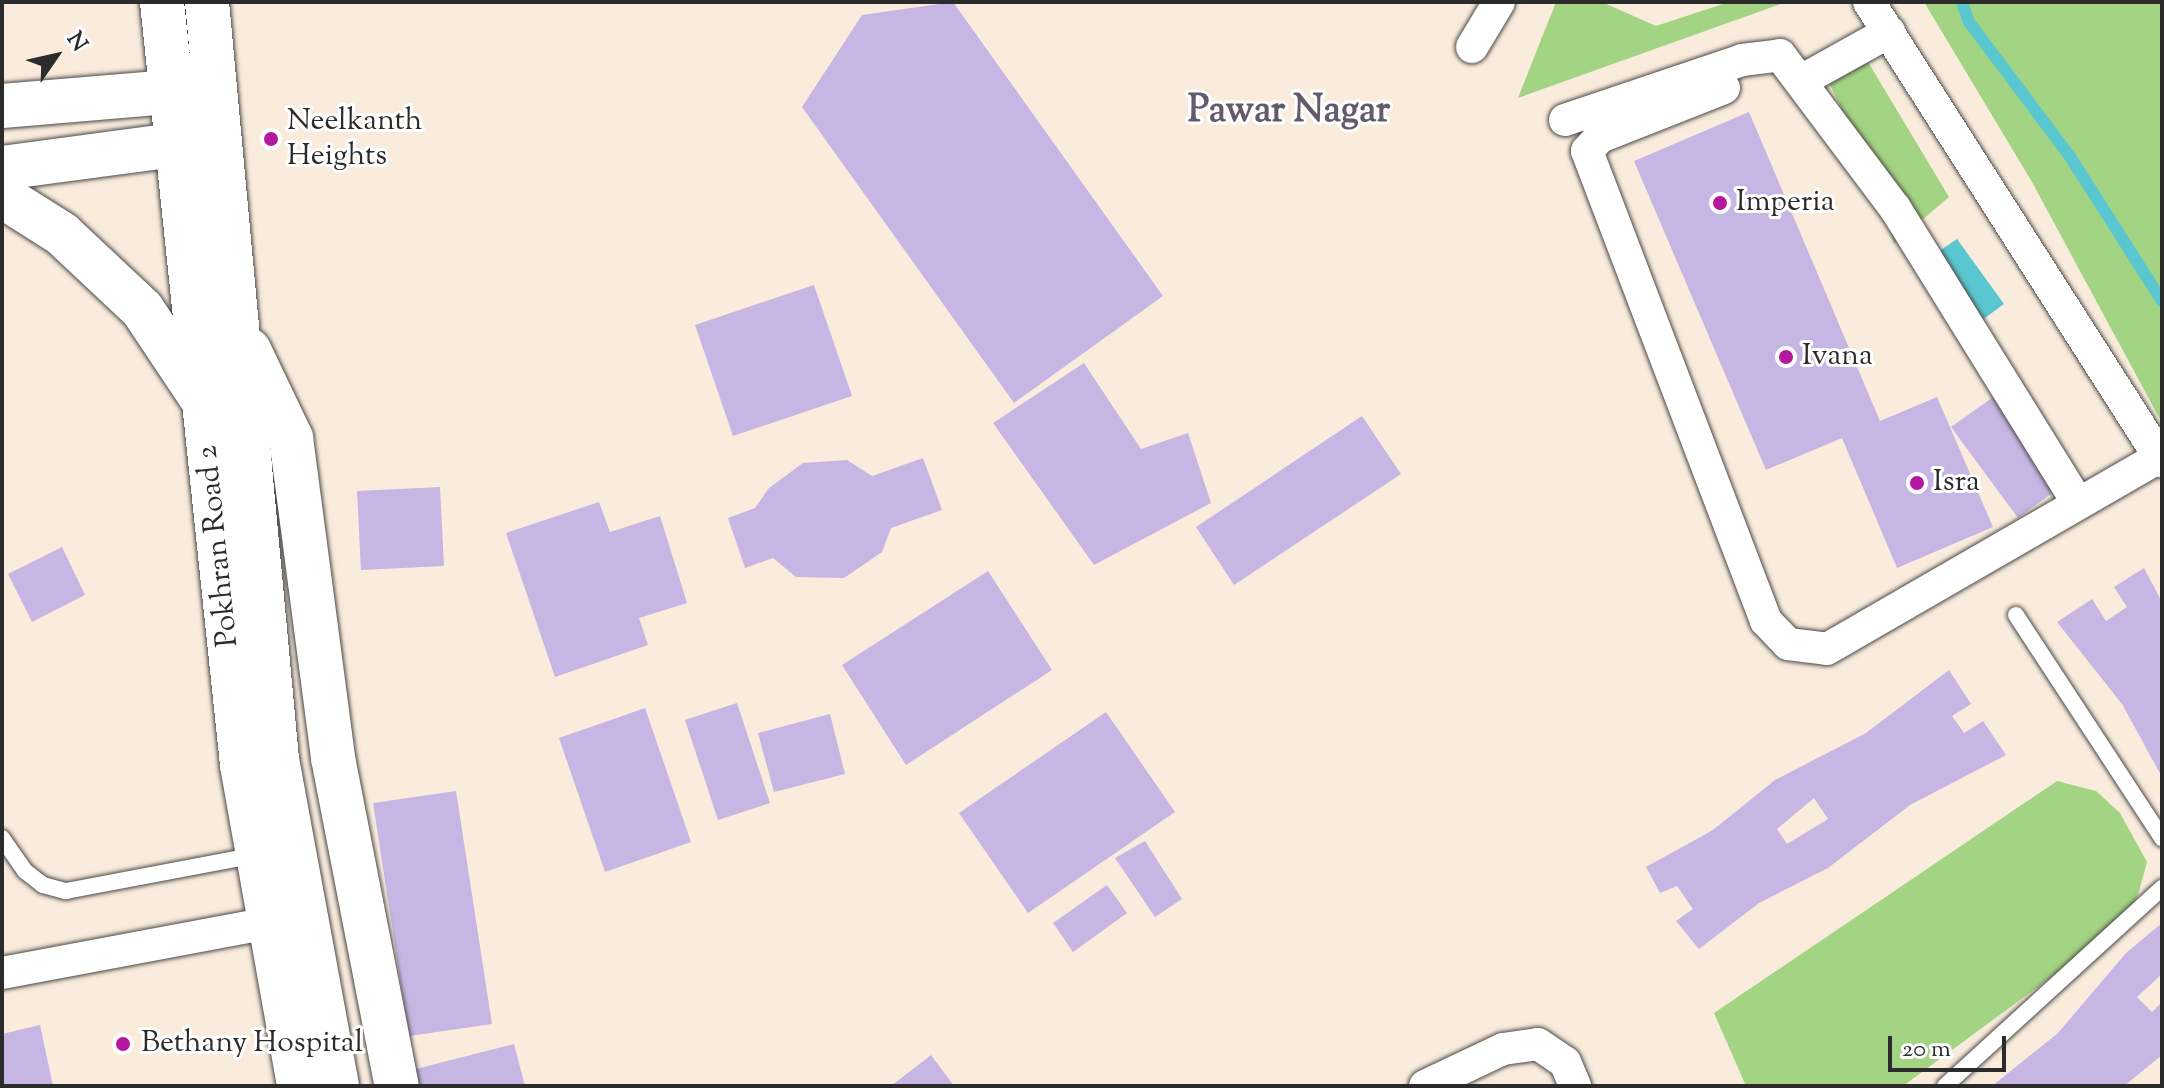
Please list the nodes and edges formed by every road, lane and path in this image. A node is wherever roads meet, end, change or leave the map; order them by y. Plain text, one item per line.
1 (162, 2) edge
2 (207, 2) edge
3 (1499, 2) edge
4 (1869, 2) edge
5 (1889, 32) junction
6 (1472, 47) dead end
7 (1801, 81) junction
8 (216, 87) junction
9 (1724, 88) dead end
10 (174, 92) junction
11 (2, 106) edge
12 (1565, 120) dead end
13 (198, 142) junction
14 (2, 168) edge
15 (2, 196) edge
16 (237, 326) junction
17 (203, 401) junction
18 (2161, 459) edge
19 (2078, 503) junction
20 (2016, 615) dead end
21 (2, 838) edge
22 (2162, 838) edge
23 (258, 855) junction
24 (2162, 888) edge
25 (270, 923) junction
26 (2, 973) edge
27 (299, 1086) edge
28 (337, 1086) edge
29 (397, 1086) edge
30 (1425, 1086) edge
31 (1575, 1086) edge
32 (1945, 1086) edge

1 - 10 main road, Pokhran Road 2
2 - 8 main road, Pokhran Road 2
3 - 6 street
4 - 5 street
5 - 7 street
5 - 18 street
7 - 12 street
7 - 19 street
8 - 10 main road
8 - 13 main road, Pokhran Road 2
9 - 19 street
10 - 11 main road
10 - 13 main road, Pokhran Road 2
13 - 14 main road
13 - 16 main road, Pokhran Road 2
13 - 17 main road, Pokhran Road 2
15 - 17 main road
16 - 28 main road, Pokhran Road 2
16 - 29 main road
17 - 23 main road, Pokhran Road 2
18 - 19 street
20 - 22 lane
21 - 23 lane
23 - 25 main road, Pokhran Road 2
24 - 32 lane
25 - 26 street
25 - 27 main road, Pokhran Road 2
30 - 31 street

